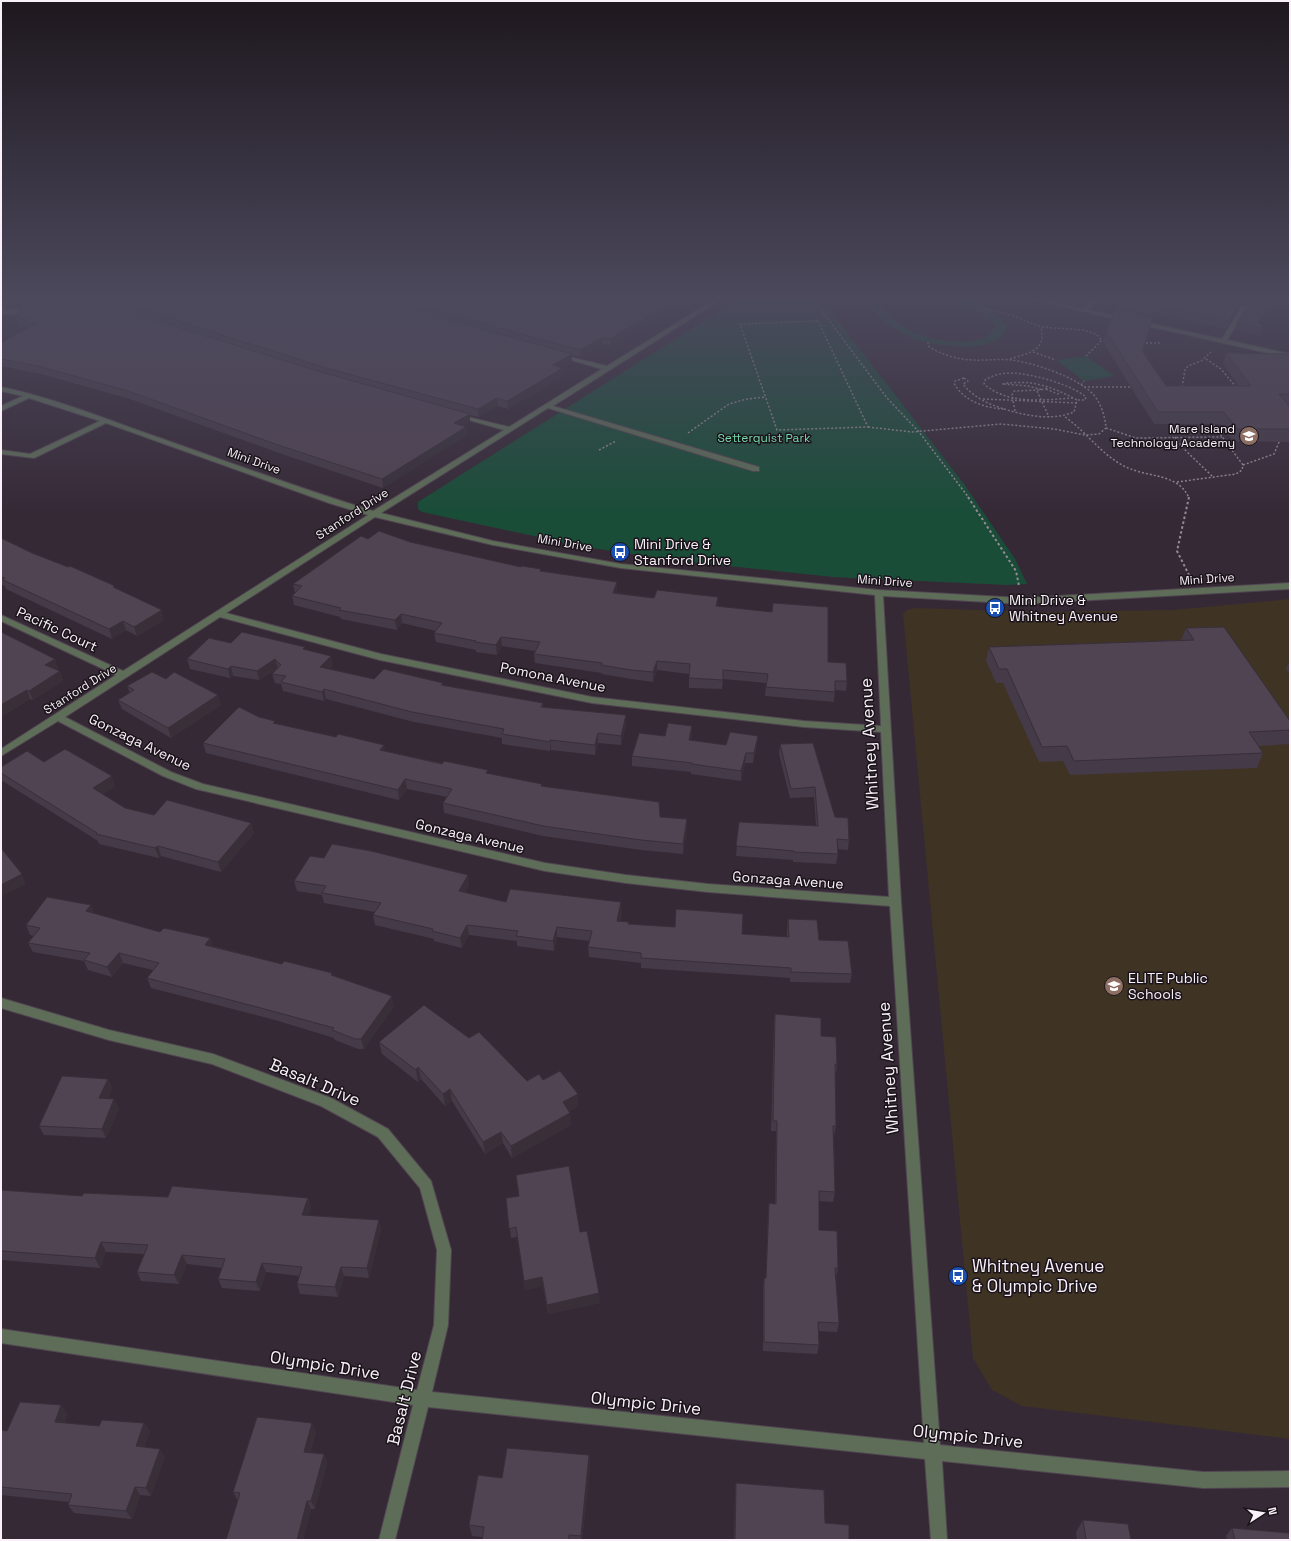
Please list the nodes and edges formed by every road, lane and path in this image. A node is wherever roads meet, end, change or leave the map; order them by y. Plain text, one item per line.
1 (601, 371) edge
2 (757, 371) edge
3 (842, 371) edge
4 (867, 371) edge
5 (1047, 371) edge
6 (1184, 371) edge
7 (1223, 371) edge
8 (1084, 381) dead end
9 (1081, 385) junction
10 (1049, 387) junction
11 (1084, 387) junction
12 (1136, 387) edge
13 (1177, 387) edge
14 (1, 389) edge
15 (1044, 389) junction
16 (1037, 391) junction
17 (1239, 391) edge
18 (1061, 392) junction
19 (29, 396) junction
20 (766, 397) junction
21 (1014, 398) junction
22 (1074, 398) junction
23 (980, 399) junction
24 (1041, 399) junction
25 (1013, 401) junction
26 (1042, 402) junction
27 (1077, 402) junction
28 (547, 406) junction
29 (1005, 408) junction
30 (1, 409) edge
31 (1015, 411) junction
32 (448, 412) edge
33 (1065, 417) junction
34 (1049, 418) junction
35 (1210, 420) edge
36 (106, 421) junction
37 (868, 426) junction
38 (1106, 428) junction
39 (509, 429) junction
40 (919, 432) junction
41 (1085, 435) junction
42 (1175, 437) junction
43 (1222, 437) junction
44 (1275, 437) edge
45 (673, 444) junction
46 (1, 452) edge
47 (1243, 465) junction
48 (756, 469) dead end
49 (1213, 477) junction
50 (1177, 482) junction
51 (374, 514) junction
52 (1191, 581) dead end
53 (1019, 586) dead end
54 (1290, 586) edge
55 (880, 593) junction
56 (220, 614) junction
57 (1, 618) edge
58 (124, 675) junction
59 (58, 717) junction
60 (887, 729) junction
61 (1, 753) edge
62 (895, 902) junction
63 (1, 1003) edge
64 (1, 1336) edge
65 (422, 1399) junction
66 (933, 1451) junction
67 (1290, 1479) edge
68 (387, 1540) edge
69 (939, 1540) edge

1 - 28 street, Stanford Drive
2 - 20 path
3 - 37 path
4 - 40 path
5 - 9 path
6 - 13 path
7 - 17 path
8 - 9 path
9 - 11 path
10 - 15 path
10 - 15 path
10 - 18 path
11 - 12 path
11 - 38 path
14 - 19 street, Mini Drive
15 - 16 path
15 - 18 path
16 - 21 path
16 - 24 path
18 - 22 path
19 - 30 street
19 - 36 street, Mini Drive
20 - 37 path
20 - 45 path
21 - 24 path
21 - 25 path
21 - 27 path
22 - 24 path
22 - 27 path
23 - 25 path
23 - 29 path
23 - 29 path
24 - 26 path
25 - 26 path
25 - 31 path
26 - 27 path
26 - 34 path
27 - 33 path
28 - 39 street, Stanford Drive
28 - 45 street
29 - 31 path
31 - 34 path
32 - 39 street
33 - 34 path
33 - 41 path
35 - 43 path
36 - 46 street
36 - 51 street, Mini Drive
37 - 40 path
38 - 41 path
38 - 42 path
39 - 51 street, Stanford Drive
40 - 41 path
40 - 53 path
41 - 50 path
42 - 43 path
42 - 49 path
43 - 47 path
44 - 47 path
45 - 48 street
47 - 49 path
49 - 50 path
50 - 52 path
51 - 55 street, Mini Drive
51 - 56 street, Stanford Drive
54 - 55 street, Mini Drive
55 - 60 street, Whitney Avenue
56 - 58 street, Stanford Drive
56 - 60 street, Pomona Avenue
57 - 58 street, Pacific Court
58 - 59 street, Stanford Drive
59 - 61 street, Stanford Drive
59 - 62 street, Gonzaga Avenue
60 - 62 street, Whitney Avenue
62 - 66 street, Whitney Avenue
63 - 65 street, Basalt Drive
64 - 65 street, Olympic Drive
65 - 66 street, Olympic Drive
65 - 68 street, Basalt Drive
66 - 67 street, Olympic Drive
66 - 69 street, Whitney Avenue

